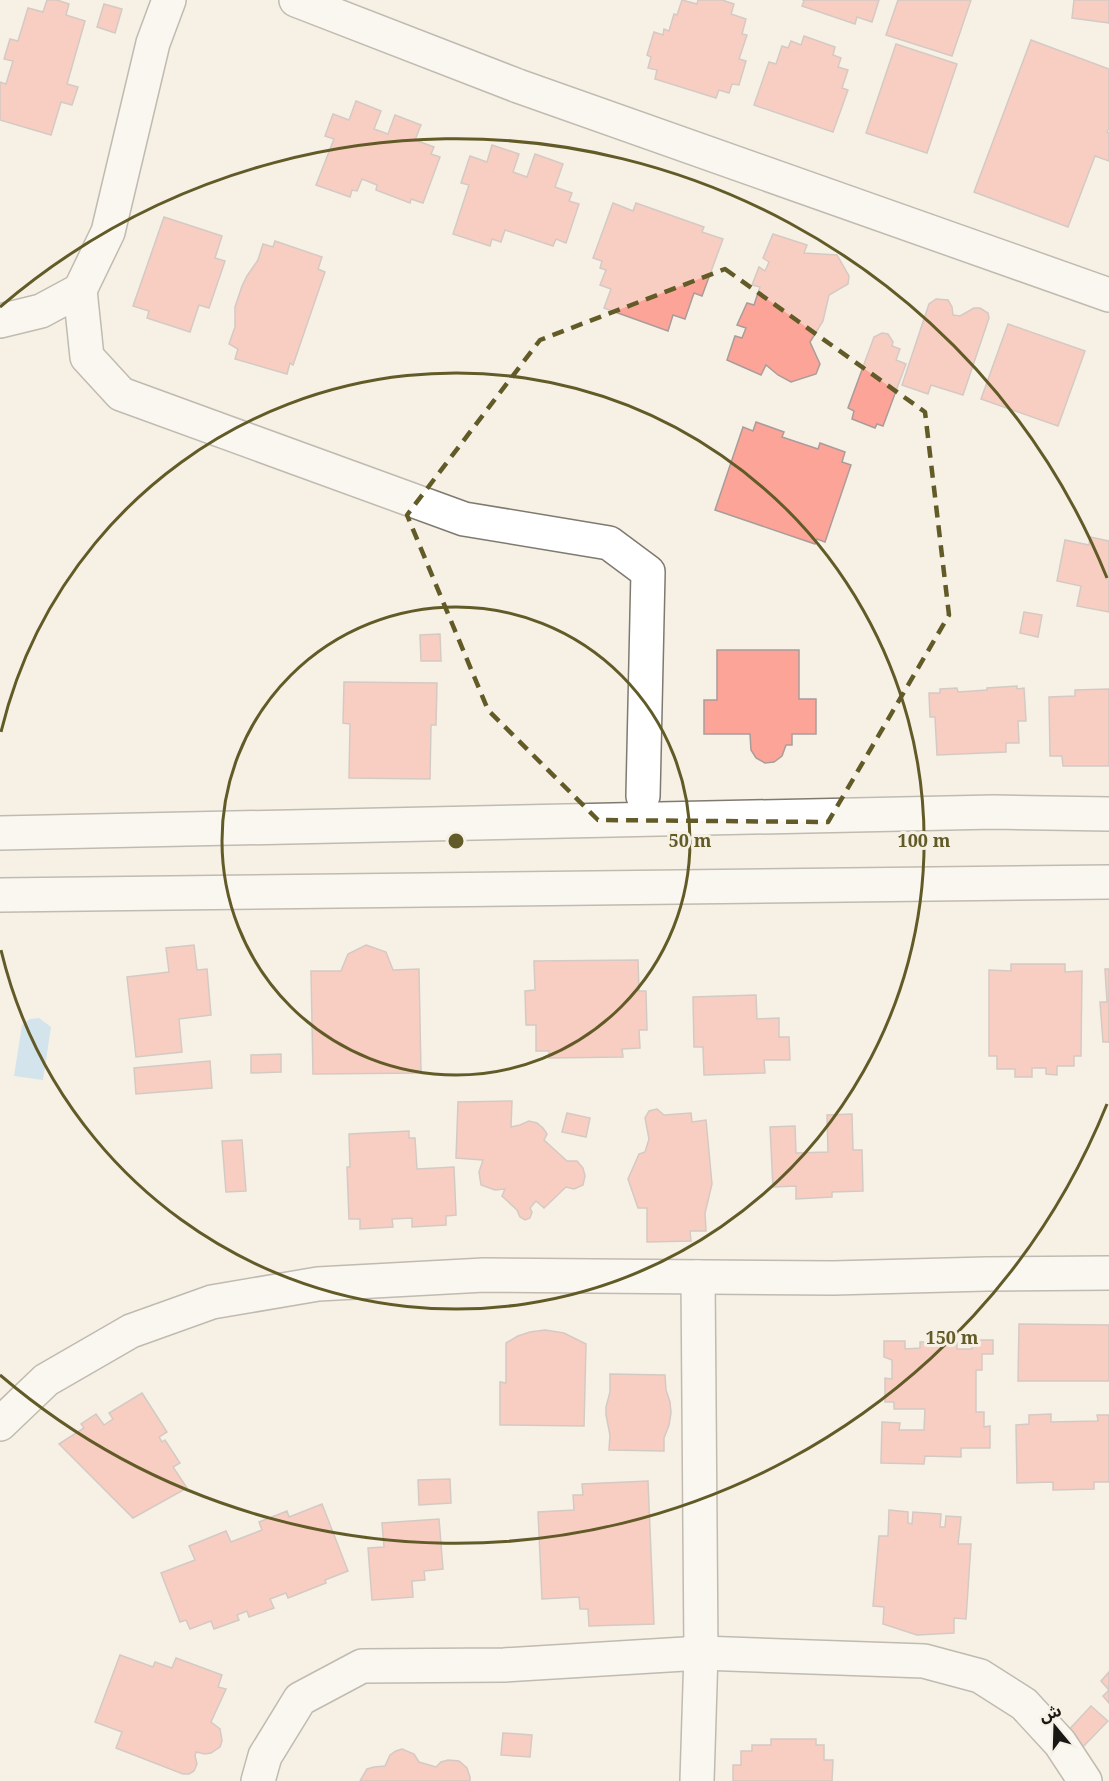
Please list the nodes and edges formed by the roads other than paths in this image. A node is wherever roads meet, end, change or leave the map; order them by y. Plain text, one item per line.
1 (169, 0) edge
2 (296, 0) edge
3 (80, 290) junction
4 (1109, 295) edge
5 (0, 321) edge
6 (643, 796) dead end
7 (1109, 814) edge
8 (0, 833) edge
9 (1109, 882) edge
10 (0, 895) edge
11 (1109, 1273) edge
12 (698, 1277) junction
13 (0, 1424) edge
14 (701, 1653) junction
15 (258, 1781) edge
16 (697, 1781) edge
17 (1085, 1781) edge

1 - 3 street
2 - 4 street
3 - 5 street
3 - 6 street
7 - 8 street
9 - 10 street
11 - 12 street
12 - 13 street
12 - 14 street
14 - 15 street
14 - 16 street
14 - 17 street

